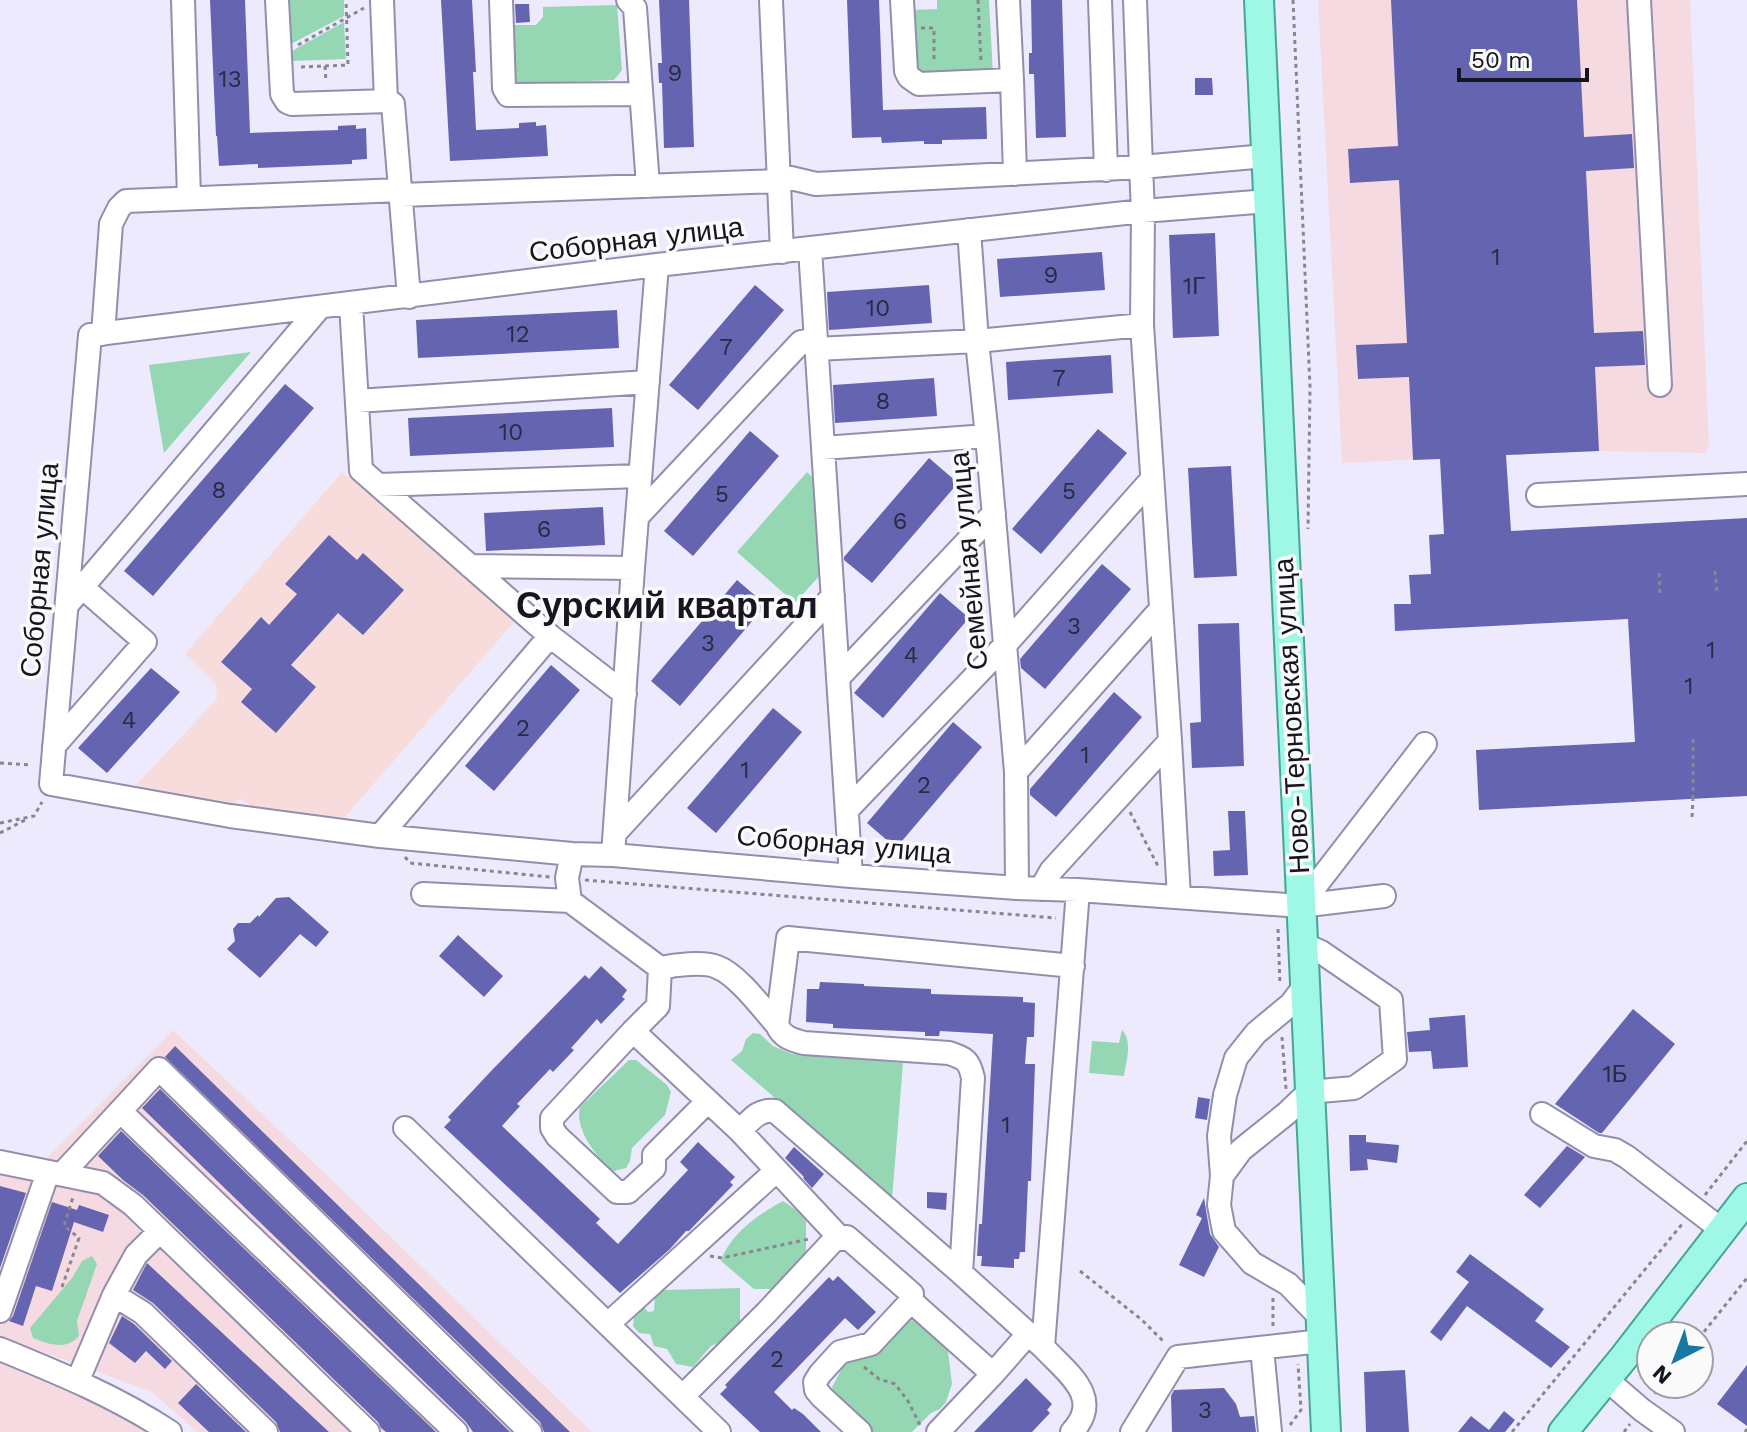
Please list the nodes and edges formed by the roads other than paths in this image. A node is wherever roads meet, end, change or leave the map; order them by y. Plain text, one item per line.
1 (183, 0) edge
2 (277, 0) edge
3 (501, 0) edge
4 (628, 0) edge
5 (771, 0) edge
6 (902, 0) edge
7 (1008, 0) edge
8 (1100, 0) edge
9 (1135, 0) edge
10 (1259, 0) edge
11 (1639, 0) edge
12 (375, 3) edge
13 (1012, 80) junction
14 (641, 94) junction
15 (386, 101) junction
16 (1266, 156) junction
17 (1141, 167) junction
18 (1106, 170) junction
19 (1015, 174) junction
20 (778, 178) junction
21 (648, 186) junction
22 (401, 192) junction
23 (189, 198) junction
24 (1268, 201) junction
25 (1143, 211) junction
26 (969, 230) junction
27 (810, 249) junction
28 (782, 252) junction
29 (657, 265) junction
30 (409, 297) junction
31 (351, 304) junction
32 (320, 307) junction
33 (1142, 325) junction
34 (103, 334) junction
35 (977, 341) junction
36 (816, 349) junction
37 (648, 382) junction
38 (1660, 385) dead end
39 (357, 401) junction
40 (987, 436) junction
41 (823, 448) junction
42 (640, 476) junction
43 (1152, 479) junction
44 (1747, 484) edge
45 (378, 485) junction
46 (1538, 495) dead end
47 (994, 513) junction
48 (637, 517) junction
49 (470, 566) junction
50 (633, 568) junction
51 (82, 587) junction
52 (833, 596) junction
53 (67, 605) junction
54 (1161, 609) junction
55 (550, 636) junction
56 (1006, 644) junction
57 (838, 678) junction
58 (625, 694) junction
59 (1170, 741) junction
60 (1425, 744) dead end
61 (52, 765) junction
62 (1016, 772) junction
63 (847, 810) junction
64 (616, 832) junction
65 (384, 837) junction
66 (572, 854) junction
67 (613, 855) junction
68 (851, 876) junction
69 (1017, 888) junction
70 (1041, 889) junction
71 (1078, 890) junction
72 (423, 894) dead end
73 (1384, 896) dead end
74 (1179, 897) junction
75 (570, 901) junction
76 (1289, 905) junction
77 (1302, 944) junction
78 (1073, 966) junction
79 (660, 968) junction
80 (1304, 987) junction
81 (777, 1025) junction
82 (633, 1031) junction
83 (1309, 1092) junction
84 (708, 1101) junction
85 (120, 1111) junction
86 (1542, 1114) dead end
87 (405, 1128) dead end
88 (740, 1131) junction
89 (0, 1162) edge
90 (776, 1171) junction
91 (63, 1175) junction
92 (1222, 1176) junction
93 (1747, 1198) edge
94 (1722, 1230) junction
95 (160, 1231) junction
96 (834, 1241) junction
97 (961, 1273) junction
98 (114, 1295) junction
99 (911, 1301) junction
100 (0, 1311) edge
101 (608, 1324) junction
102 (1312, 1334) junction
103 (1036, 1340) junction
104 (1268, 1347) junction
105 (0, 1349) edge
106 (993, 1374) junction
107 (1606, 1379) junction
108 (78, 1380) junction
109 (683, 1396) junction
110 (170, 1432) edge
111 (266, 1432) edge
112 (368, 1432) edge
113 (456, 1432) edge
114 (530, 1432) edge
115 (719, 1432) edge
116 (860, 1432) edge
117 (938, 1432) edge
118 (1072, 1432) edge
119 (1132, 1432) edge
120 (1270, 1432) edge
121 (1326, 1432) edge
122 (1563, 1432) edge
123 (1673, 1432) edge

1 - 23 street
2 - 15 street
3 - 14 street
4 - 14 street
5 - 20 street
6 - 13 street
7 - 13 street
8 - 18 street
9 - 17 street
10 - 16 main road, Ново-Терновская улица
11 - 38 street
12 - 15 street
13 - 19 street
14 - 21 street
15 - 22 street
16 - 17 street
16 - 24 main road, Ново-Терновская улица
17 - 18 street
17 - 25 street
18 - 19 street
19 - 20 street
20 - 21 street
20 - 28 street
21 - 22 street
22 - 23 street
22 - 30 street
23 - 34 street
24 - 25 street, Соборная улица
24 - 76 main road, Ново-Терновская улица
25 - 26 street, Соборная улица
25 - 33 street
26 - 27 street, Соборная улица
26 - 35 street, Семейная улица
27 - 28 street, Соборная улица
27 - 36 street
28 - 29 street, Соборная улица
29 - 30 street, Соборная улица
29 - 37 street
30 - 31 street, Соборная улица
31 - 32 street, Соборная улица
31 - 39 street
32 - 34 street, Соборная улица
32 - 51 street
33 - 35 street
33 - 43 street
34 - 53 street, Соборная улица
35 - 36 street
35 - 40 street, Семейная улица
36 - 41 street
36 - 48 street
37 - 39 street
37 - 42 street
39 - 45 street
40 - 41 street
40 - 47 street, Семейная улица
41 - 52 street
42 - 45 street
42 - 48 street
43 - 54 street
43 - 56 street
44 - 46 street
45 - 49 street
47 - 56 street, Семейная улица
47 - 57 street
48 - 50 street
49 - 50 street
49 - 55 street
50 - 58 street
51 - 53 street
51 - 61 street
52 - 57 street
52 - 64 street
53 - 61 street, Соборная улица
54 - 59 street
54 - 62 street
55 - 58 street
55 - 65 street
56 - 62 street, Семейная улица
56 - 63 street
57 - 63 street
58 - 64 street
59 - 70 street
59 - 74 street
60 - 76 street
61 - 65 street, Соборная улица
62 - 69 street, Семейная улица
63 - 68 street
64 - 67 street
65 - 66 street, Соборная улица
66 - 67 street, Соборная улица
66 - 75 street
67 - 68 street, Соборная улица
68 - 69 street, Соборная улица
69 - 70 street, Соборная улица
70 - 71 street, Соборная улица
71 - 74 street, Соборная улица
71 - 78 street
72 - 75 street
73 - 76 street, Соборная улица
74 - 76 street, Соборная улица
75 - 79 street
76 - 77 main road, Ново-Терновская улица
77 - 80 main road, Ново-Терновская улица
77 - 83 street
78 - 81 street
78 - 103 street
79 - 81 street
79 - 82 street
80 - 83 main road, Ново-Терновская улица
80 - 92 street
81 - 97 street
82 - 84 street
82 - 84 street
83 - 92 street
83 - 102 main road, Ново-Терновская улица
84 - 88 street
85 - 91 street
85 - 113 street
85 - 114 street
86 - 94 street
87 - 101 street
88 - 90 street
88 - 97 street
89 - 91 street
90 - 96 street
90 - 101 street
91 - 95 street
91 - 100 street
92 - 102 street
93 - 94 main road
94 - 107 main road
95 - 98 street
95 - 112 street
96 - 99 street
96 - 109 street
97 - 103 street
98 - 108 street
98 - 111 street
99 - 106 street
99 - 116 street
101 - 109 street
102 - 104 street
102 - 121 main road, Ново-Терновская улица
103 - 106 street
103 - 118 street
104 - 119 street
104 - 120 street
105 - 108 street
106 - 117 street
107 - 122 main road
107 - 123 street
108 - 110 street
109 - 115 street

